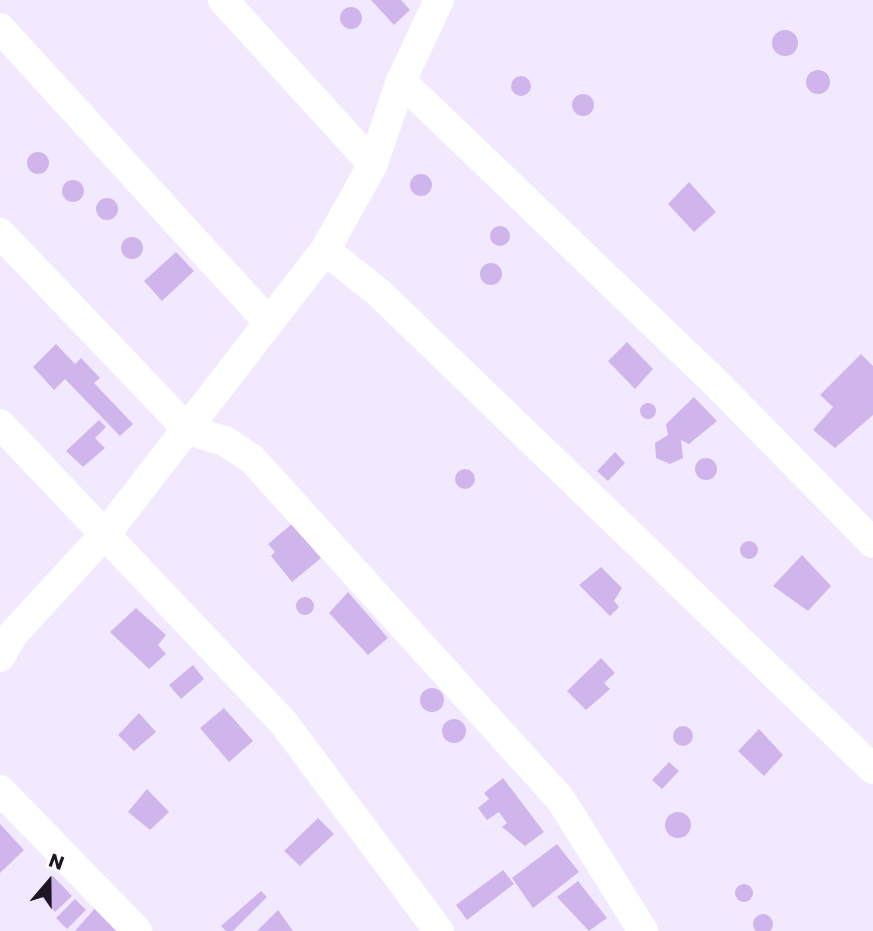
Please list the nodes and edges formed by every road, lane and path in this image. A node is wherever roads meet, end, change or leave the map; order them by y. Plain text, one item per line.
1 (223, 0) edge
2 (439, 0) edge
3 (0, 28) edge
4 (401, 81) junction
5 (373, 164) junction
6 (0, 233) edge
7 (326, 250) junction
8 (269, 323) junction
9 (0, 424) edge
10 (188, 430) junction
11 (107, 532) junction
12 (873, 543) edge
13 (5, 636) edge
14 (873, 769) edge
15 (0, 790) edge
16 (137, 931) edge
17 (439, 931) edge
18 (643, 931) edge

1 - 5 street
2 - 4 street
3 - 8 street
4 - 5 street
4 - 12 street
5 - 7 street
6 - 10 street
7 - 8 street
7 - 14 street
8 - 10 street
9 - 11 street
10 - 11 street
10 - 18 street
11 - 13 street
11 - 17 street
15 - 16 street

